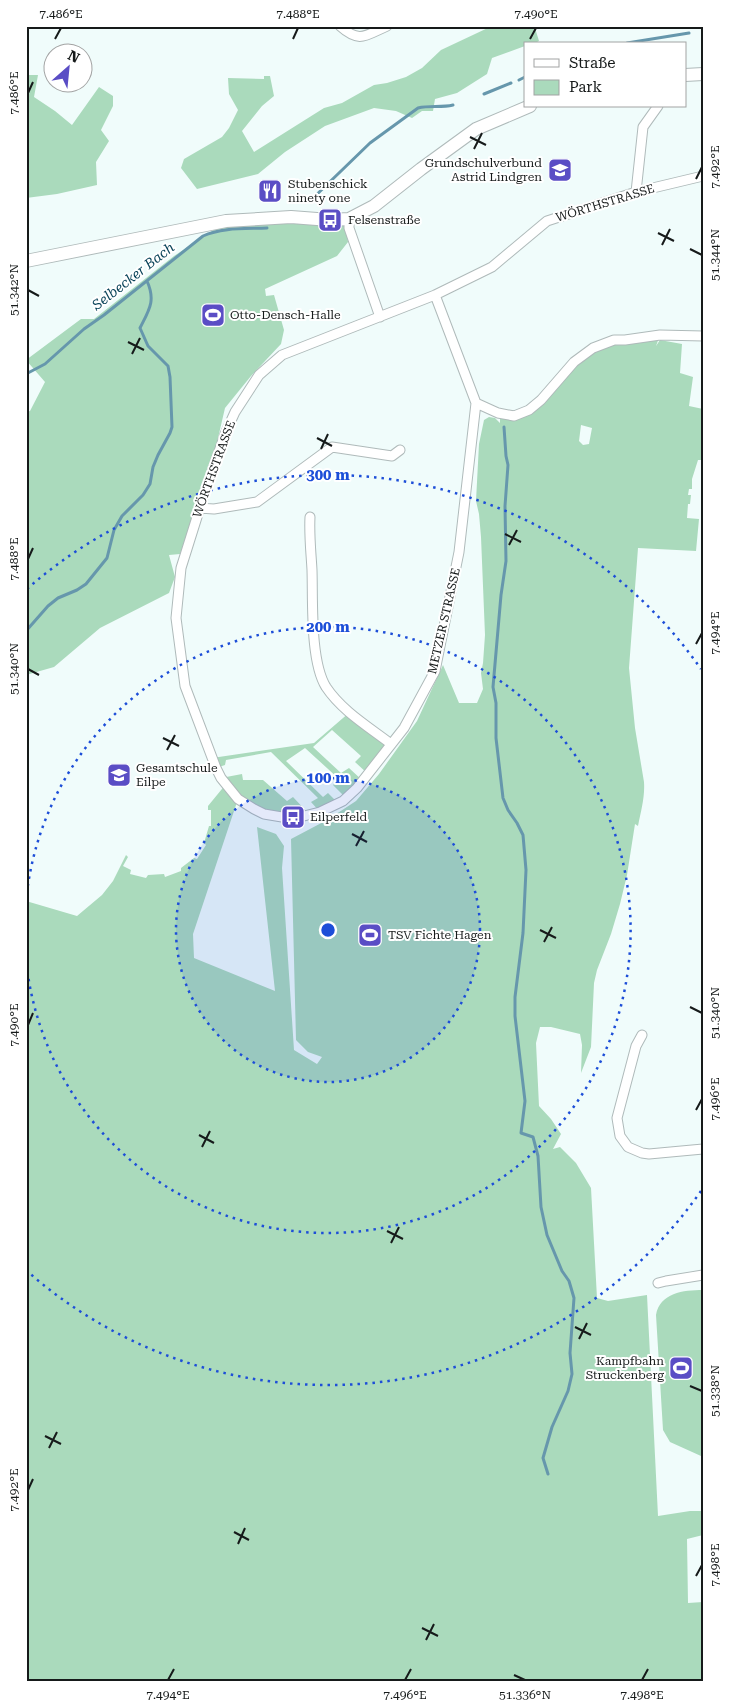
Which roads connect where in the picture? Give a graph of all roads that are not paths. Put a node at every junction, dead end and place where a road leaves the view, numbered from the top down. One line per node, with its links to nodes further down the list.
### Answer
1 (340, 26): 2 (street)
2 (387, 26)
3 (703, 74): 4 (main road)
4 (686, 75)
5 (525, 108): 9 (main road)
6 (657, 108): 8 (street)
7 (703, 176): 8 (street, WÖRTHSTRASSE)
8 (636, 192): 11 (street, WÖRTHSTRASSE)
9 (349, 219): 10 (main road); 12 (street)
10 (26, 261)
11 (435, 295): 12 (street, WÖRTHSTRASSE); 14 (street, METZER STRASSE)
12 (380, 317): 16 (street, WÖRTHSTRASSE)
13 (703, 336): 14 (street)
14 (476, 403): 18 (street, METZER STRASSE)
15 (400, 450): 16 (street)
16 (199, 508): 18 (street, WÖRTHSTRASSE)
17 (310, 517): 18 (street)
18 (391, 744)
19 (642, 1035): 20 (street)
20 (703, 1149)
21 (703, 1275): 22 (street)
22 (658, 1284)

